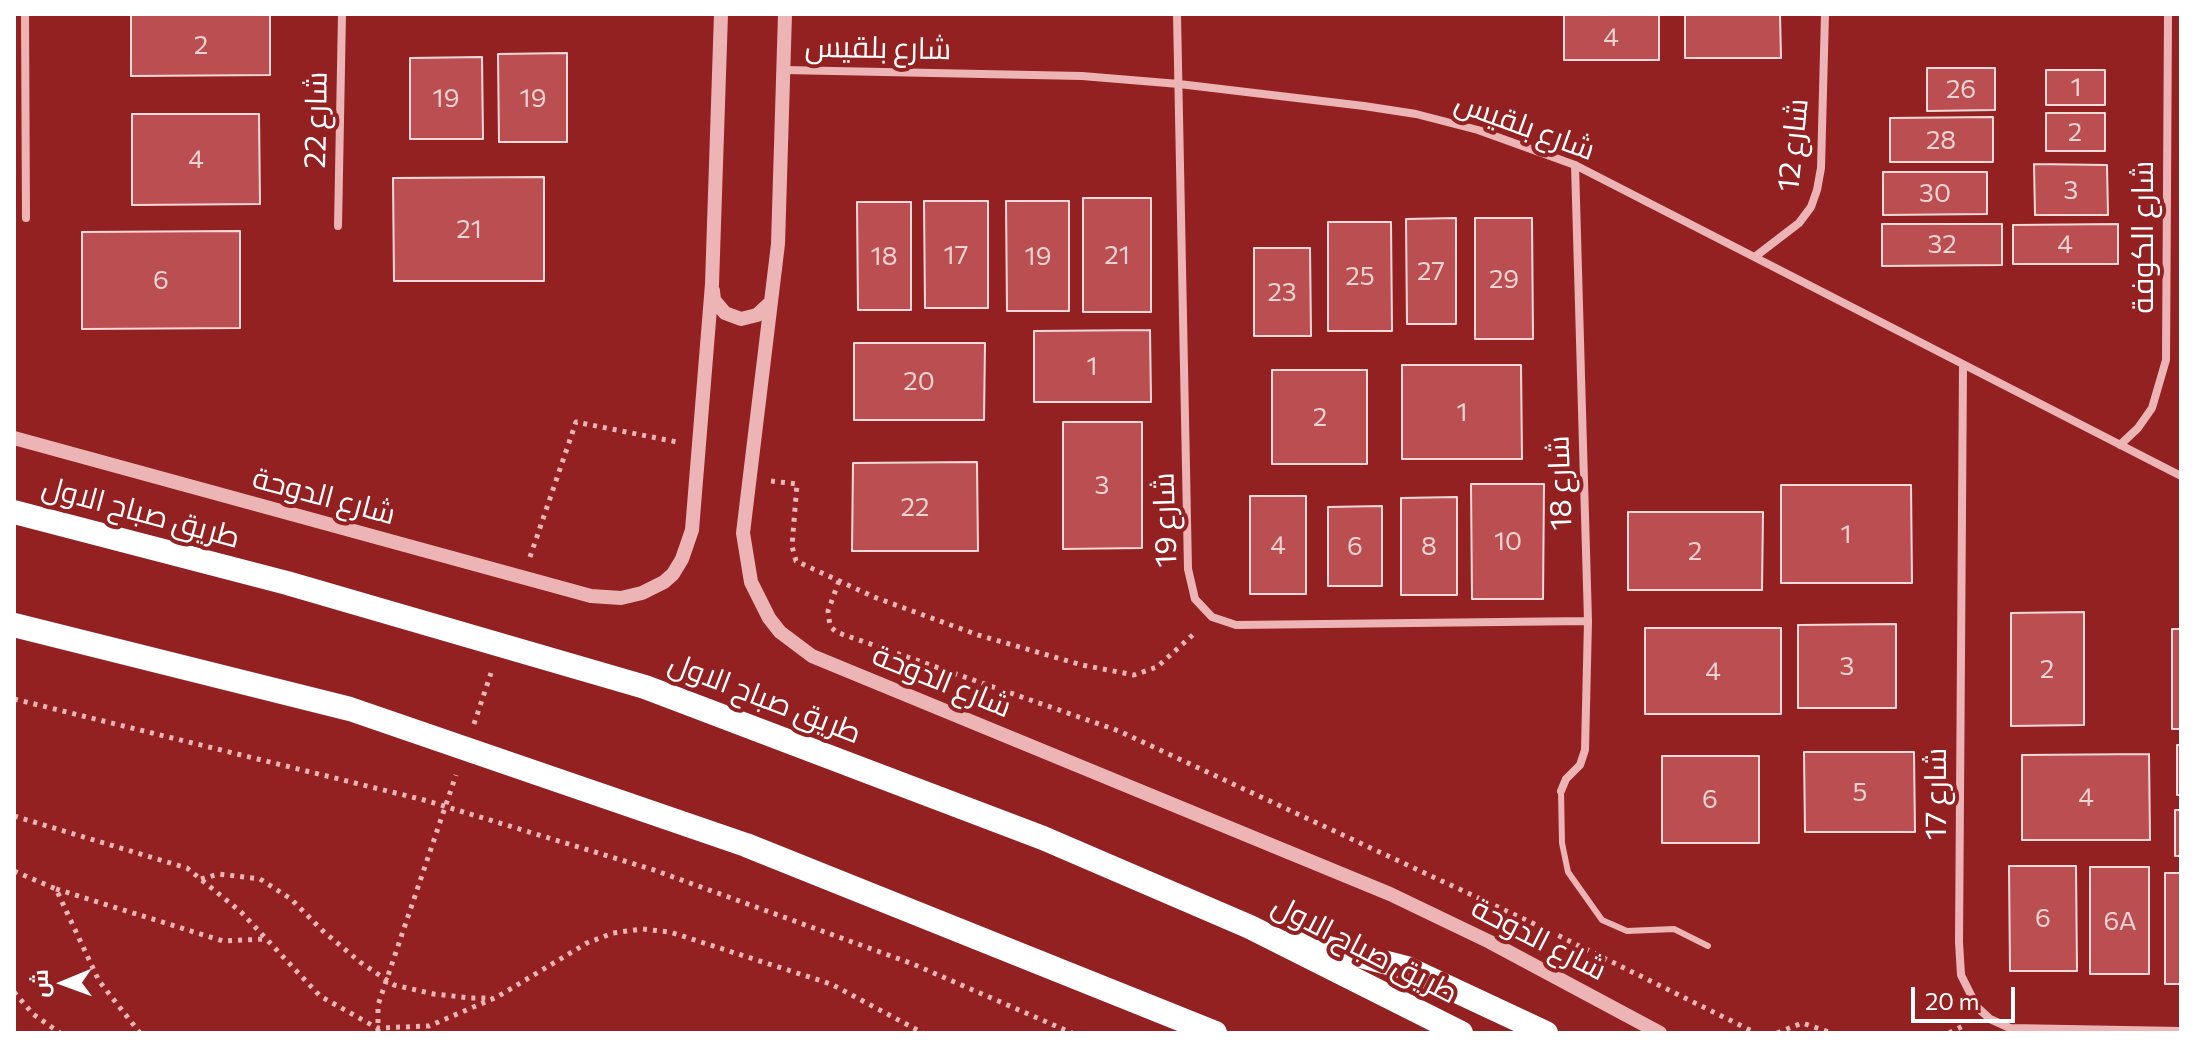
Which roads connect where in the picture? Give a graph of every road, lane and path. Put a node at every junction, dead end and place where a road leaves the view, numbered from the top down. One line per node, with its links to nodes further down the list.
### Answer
1 (25, 14): 11 (street)
2 (342, 14): 12 (street, شارع 22)
3 (721, 14): 14 (street, شارع الدوحة)
4 (785, 14): 8 (street, شارع الدوحة)
5 (1177, 14): 9 (street, شارع 19)
6 (1825, 14): 13 (street, شارع 12)
7 (2168, 14): 18 (street, شارع الكوفة)
8 (784, 70): 9 (street, شارع بلقيس); 15 (street, شارع الدوحة)
9 (1179, 84): 10 (street, شارع بلقيس); 25 (street, شارع 19)
10 (1575, 165): 13 (street, شارع بلقيس); 26 (street, شارع 18)
11 (26, 218)
12 (338, 226)
13 (1756, 256): 16 (street, شارع بلقيس)
14 (712, 284): 15 (street); 19 (street, شارع الدوحة)
15 (769, 304): 21 (street, شارع الدوحة)
16 (1963, 366): 18 (street, شارع بلقيس); 43 (street, شارع 17)
17 (14, 438): 19 (street, شارع الدوحة)
18 (2120, 445): 20 (street, شارع بلقيس)
19 (699, 446): 23 (path)
20 (2181, 476)
21 (748, 478): 24 (path); 51 (street, شارع الدوحة)
22 (14, 512): 37 (highway, طريق صباح الاول)
23 (525, 572)
24 (839, 581): 25 (path); 52 (path)
25 (1212, 617): 26 (street)
26 (1588, 621): 32 (street, شارع 18)
27 (14, 625): 48 (highway)
28 (495, 661): 30 (path)
29 (14, 699): 47 (path)
30 (469, 736)
31 (459, 766): 42 (path)
32 (1561, 791): 39 (lane)
33 (14, 816): 35 (path)
34 (14, 871): 36 (path)
35 (201, 879): 38 (path); 41 (path)
36 (56, 889): 38 (path); 45 (path)
37 (1250, 927): 49 (highway, طريق صباح الاول); 50 (highway)
38 (267, 939): 42 (path)
39 (1708, 946)
40 (14, 992): 44 (path)
41 (497, 997): 42 (path); 46 (path)
42 (377, 1030)
43 (2181, 1031)
44 (60, 1033)
45 (140, 1033)
46 (923, 1033)
47 (1072, 1033)
48 (1215, 1033)
49 (1461, 1033)
50 (1546, 1033)
51 (1660, 1033)
52 (1756, 1033)
53 (1777, 1033): 54 (path)
54 (1832, 1033)

